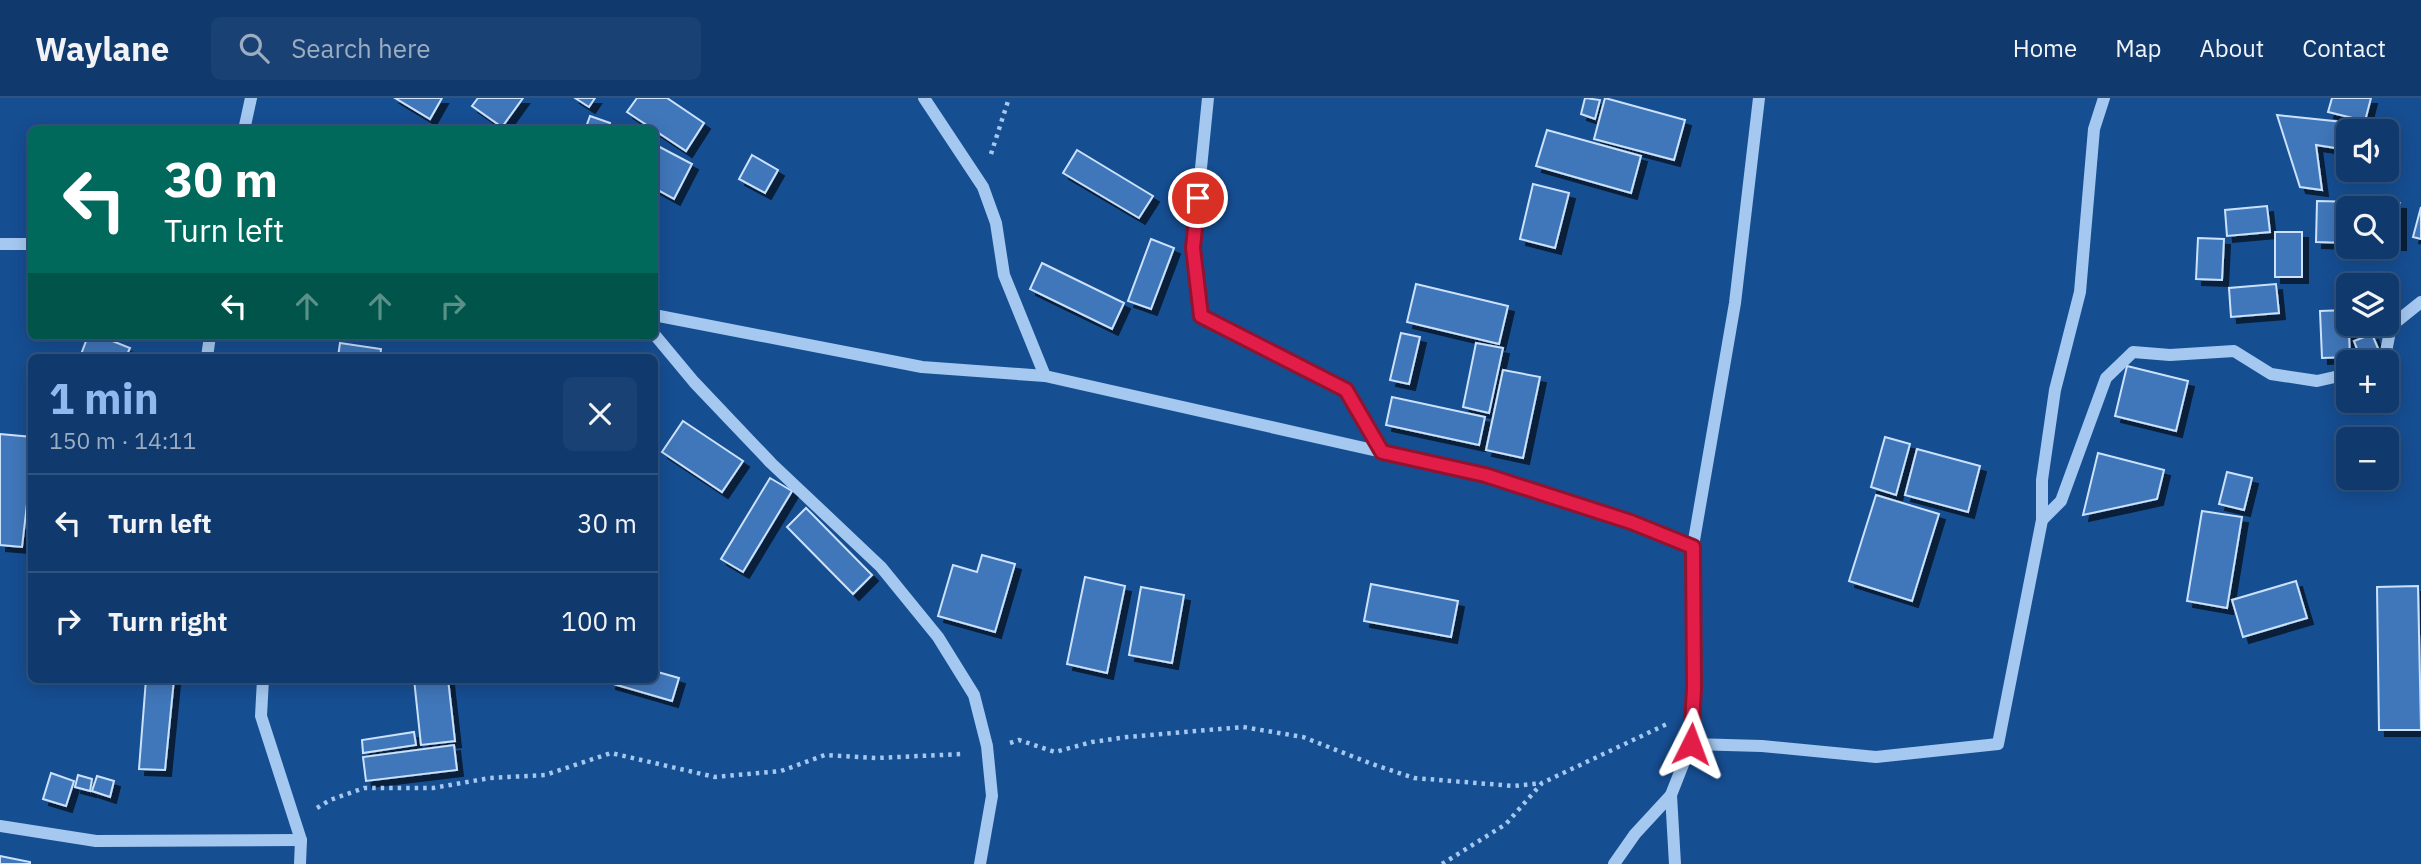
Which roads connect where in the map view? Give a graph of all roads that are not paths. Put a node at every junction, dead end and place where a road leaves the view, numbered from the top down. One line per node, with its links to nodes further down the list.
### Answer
1 (251, 98): 6 (street)
2 (924, 98): 13 (street)
3 (1209, 98): 15 (street)
4 (1759, 98): 17 (street)
5 (2104, 98): 16 (street)
6 (245, 126)
7 (0, 244): 8 (street)
8 (28, 244)
9 (2421, 302): 12 (street)
10 (658, 316): 13 (street)
11 (658, 339): 24 (street)
12 (2386, 350)
13 (1045, 376): 15 (street)
14 (2336, 377): 16 (street)
15 (1382, 452): 17 (street)
16 (2042, 520): 19 (street)
17 (1693, 547): 19 (street)
18 (262, 683): 22 (street)
19 (1691, 744): 20 (street)
20 (1671, 795): 25 (street); 26 (street)
21 (0, 826): 22 (street)
22 (301, 840): 23 (street)
23 (300, 864)
24 (980, 864)
25 (1614, 864)
26 (1675, 864)

